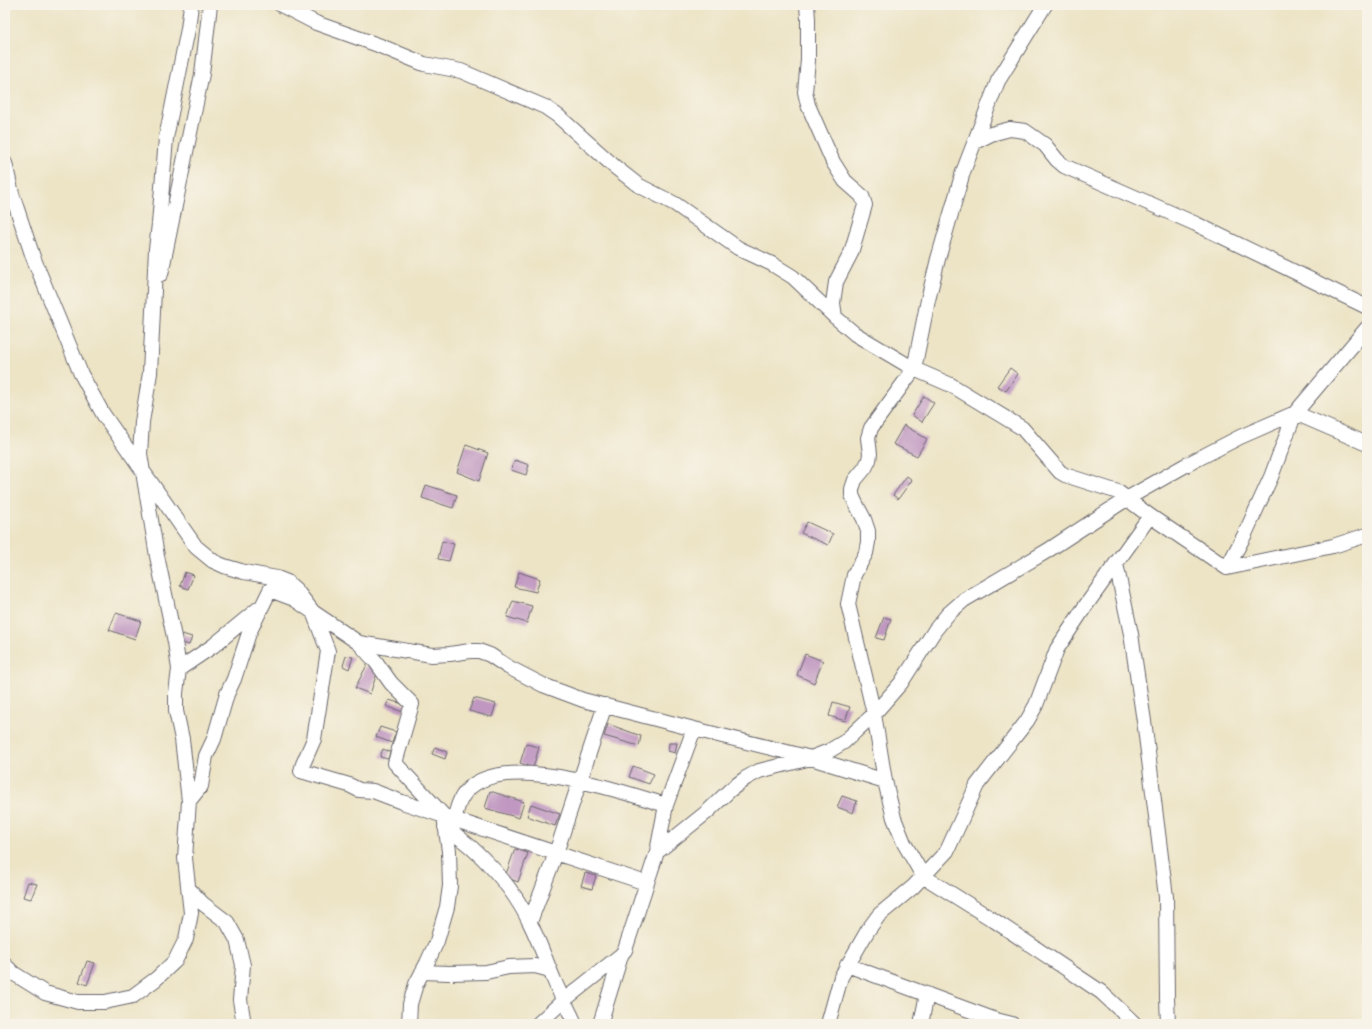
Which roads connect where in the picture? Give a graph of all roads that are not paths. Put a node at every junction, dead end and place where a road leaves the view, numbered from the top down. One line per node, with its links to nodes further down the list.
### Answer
1 (191, 5): 9 (street)
2 (281, 5): 10 (street)
3 (807, 5): 10 (street)
4 (1045, 5): 6 (street)
5 (211, 6): 9 (street)
6 (975, 142): 8 (street); 12 (street)
7 (5, 163): 15 (street)
8 (1367, 308)
9 (153, 310): 15 (street)
10 (835, 317): 12 (street)
11 (1367, 328): 13 (street)
12 (914, 369): 16 (street); 27 (street)
13 (1295, 413): 14 (street); 16 (street); 20 (street)
14 (1367, 444)
15 (143, 470): 21 (street); 25 (street)
16 (1128, 498): 17 (street); 27 (street)
17 (1150, 516): 19 (street); 20 (street)
18 (1367, 535): 20 (street)
19 (1116, 564): 37 (street); 57 (street)
20 (1227, 568)
21 (279, 586): 22 (street); 23 (street)
22 (262, 606): 25 (street); 32 (street)
23 (313, 612): 24 (street); 34 (street)
24 (359, 643): 26 (street); 34 (street)
25 (179, 669): 32 (street)
26 (605, 706): 28 (street); 30 (street)
27 (874, 714): 29 (street); 31 (street)
28 (694, 729): 29 (street); 33 (street)
29 (811, 758): 31 (street); 35 (street)
30 (580, 780): 33 (street); 34 (street); 36 (street)
31 (884, 781): 37 (street)
32 (188, 801): 39 (street)
33 (666, 805): 35 (street)
34 (448, 821): 36 (street); 40 (street); 45 (street)
35 (657, 852): 38 (street)
36 (556, 853): 38 (street); 40 (street)
37 (923, 876): 43 (street); 56 (street)
38 (646, 883): 41 (street)
39 (189, 889): 42 (street); 48 (street)
40 (530, 922): 44 (street)
41 (621, 955): 47 (street); 52 (street)
42 (5, 965)
43 (847, 965): 46 (street); 53 (street)
44 (550, 970): 45 (street); 47 (street)
45 (422, 972): 49 (street)
46 (927, 994): 54 (street); 55 (street)
47 (563, 1001): 50 (street); 51 (street)
48 (244, 1024)
49 (409, 1024)
50 (538, 1024)
51 (575, 1024)
52 (600, 1024)
53 (828, 1024)
54 (921, 1024)
55 (1012, 1024)
56 (1135, 1024)
57 (1168, 1024)

